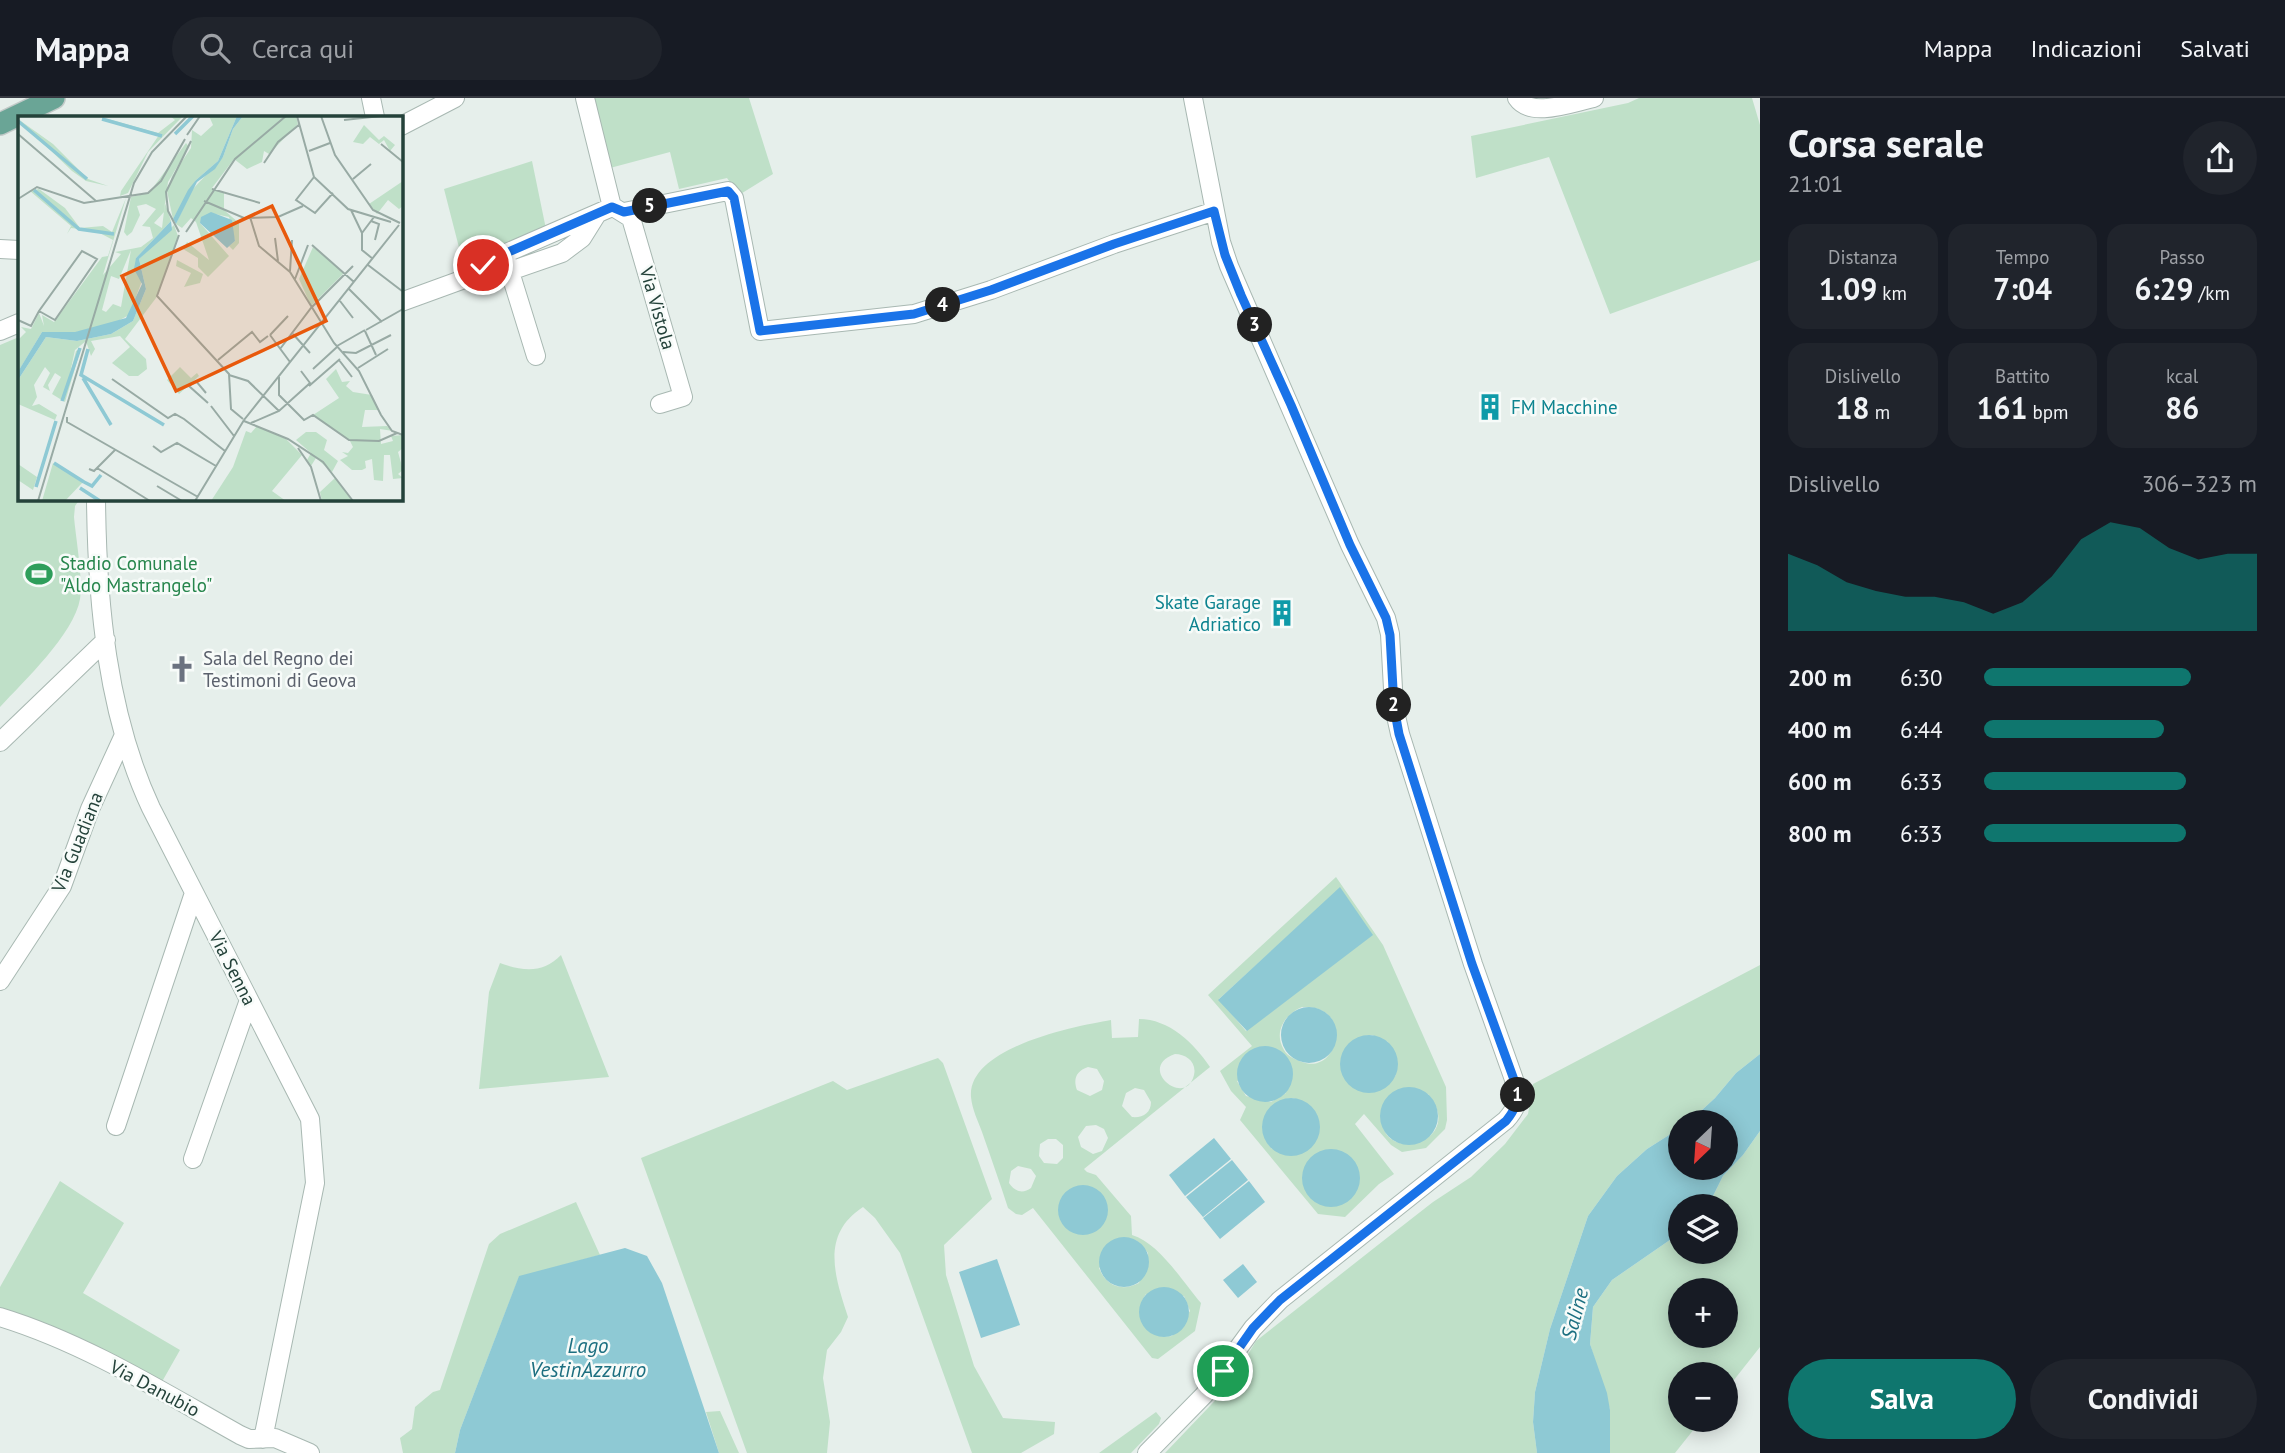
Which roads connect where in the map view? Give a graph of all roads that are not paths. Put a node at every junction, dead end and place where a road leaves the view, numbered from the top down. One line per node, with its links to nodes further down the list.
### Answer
1 (371, 98): 8 (street)
2 (455, 98): 10 (street)
3 (585, 98): 11 (street, Via Vistola)
4 (1193, 98): 12 (street)
5 (1517, 98): 6 (street)
6 (1594, 98)
7 (40, 105): 9 (main road)
8 (375, 116)
9 (0, 124)
10 (402, 125)
11 (611, 211): 12 (street); 15 (street); 20 (street, Via Vistola)
12 (1214, 211): 33 (street)
13 (0, 250): 14 (street)
14 (18, 250)
15 (507, 262): 16 (street); 19 (street)
16 (402, 302)
17 (18, 323): 18 (street)
18 (0, 331)
19 (536, 356)
20 (660, 404)
21 (96, 500): 22 (street, Via Senna)
22 (106, 640): 23 (street, Via Senna); 24 (street)
23 (124, 735): 25 (street, Via Senna); 26 (street, Via Guadiana)
24 (0, 742)
25 (194, 893): 27 (street, Via Senna); 28 (street)
26 (0, 981)
27 (249, 1000): 29 (street); 31 (street, Via Senna)
28 (116, 1126)
29 (193, 1159)
30 (0, 1317): 31 (street, Via Danubio)
31 (263, 1439): 32 (street, Via Danubio)
32 (310, 1453)
33 (1147, 1453)

